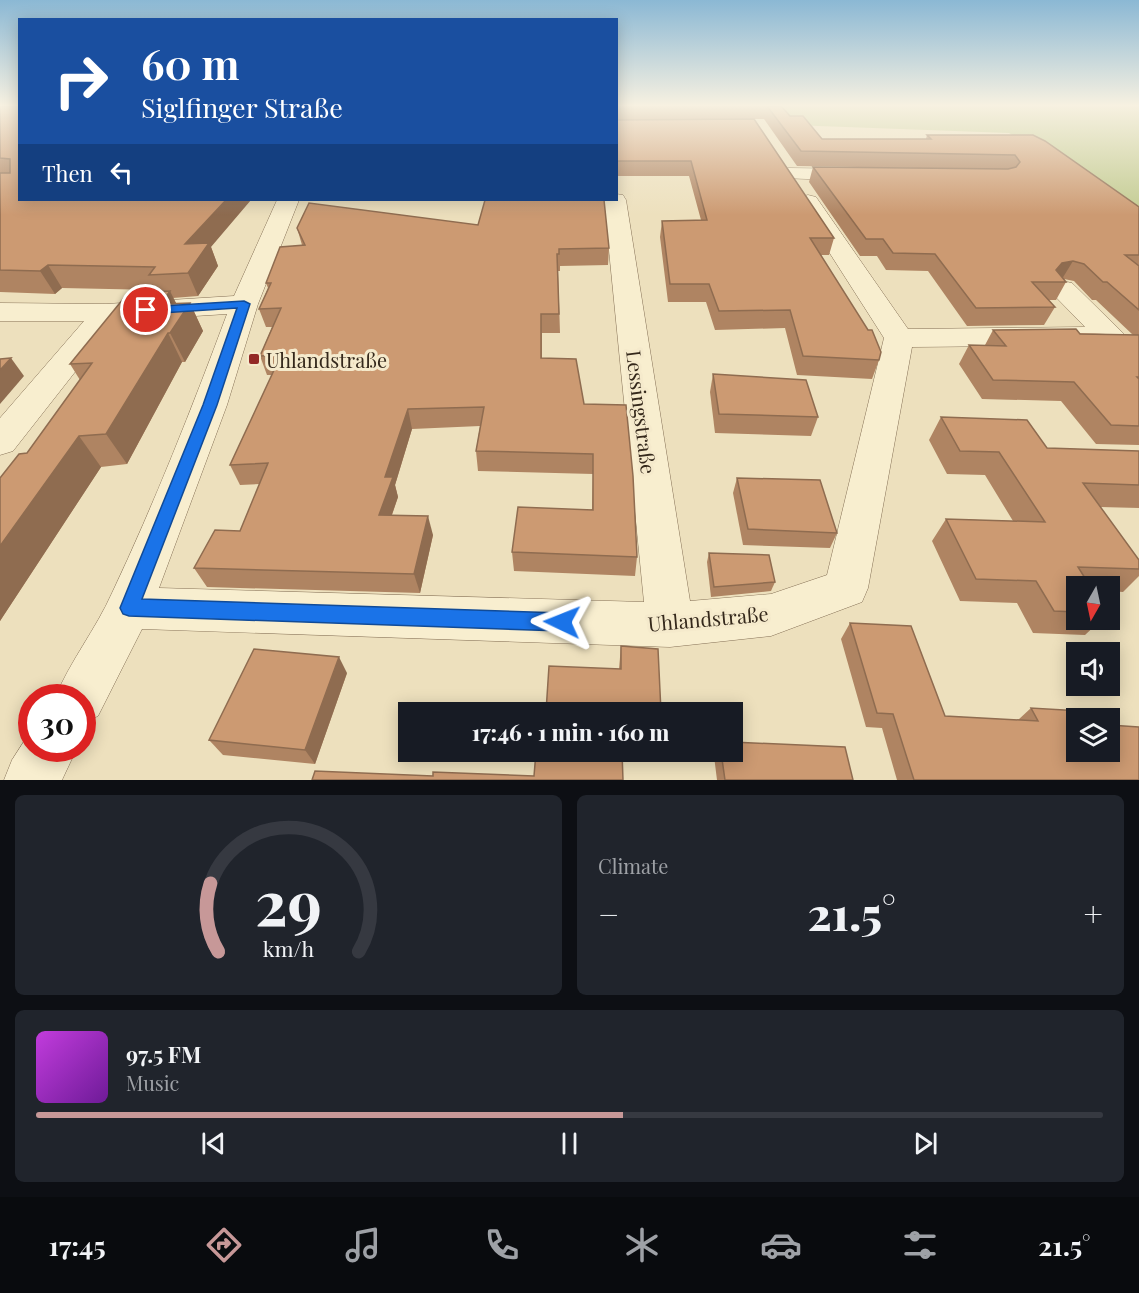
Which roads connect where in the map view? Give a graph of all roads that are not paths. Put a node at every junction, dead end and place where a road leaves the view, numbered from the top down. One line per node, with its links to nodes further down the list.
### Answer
1 (770, 145): 2 (street)
2 (789, 174): 3 (street); 10 (street)
3 (877, 175)
4 (288, 201): 7 (street)
5 (615, 201): 13 (street, Lessingstraße)
6 (1062, 289): 10 (street)
7 (244, 304): 9 (street); 12 (street)
8 (0, 312): 9 (street)
9 (106, 313): 11 (street)
10 (899, 338): 13 (street, Uhlandstraße)
11 (0, 442)
12 (129, 608): 13 (street, Uhlandstraße); 14 (street)
13 (670, 625)
14 (88, 684)
15 (42, 762): 16 (street)
16 (32, 780)

